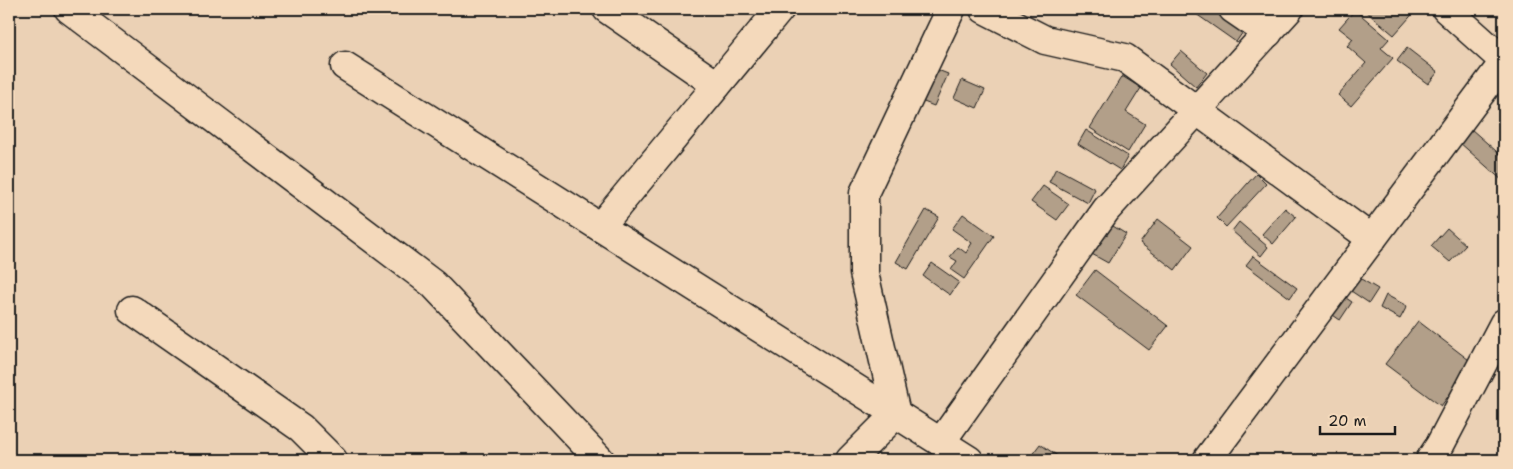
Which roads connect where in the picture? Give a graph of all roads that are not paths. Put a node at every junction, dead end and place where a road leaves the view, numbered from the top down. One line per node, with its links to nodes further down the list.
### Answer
1 (69, 9): 21 (street)
2 (607, 9): 12 (street)
3 (780, 9): 12 (street)
4 (952, 9): 18 (street)
5 (984, 9): 13 (street)
6 (1234, 9): 9 (street)
7 (1289, 9): 9 (street)
8 (1446, 9): 10 (street)
9 (1268, 33): 13 (street)
10 (1504, 62): 15 (street)
11 (344, 66): 14 (street)
12 (717, 85): 14 (street)
13 (1197, 110): 15 (street); 19 (street)
14 (600, 227): 18 (street)
15 (1372, 239): 24 (street)
16 (132, 310): 20 (street)
17 (1504, 323): 25 (street)
18 (896, 414): 19 (street); 22 (street)
19 (941, 442): 23 (street)
20 (334, 460)
21 (600, 460)
22 (850, 460)
23 (969, 460)
24 (1207, 460)
25 (1430, 460)

